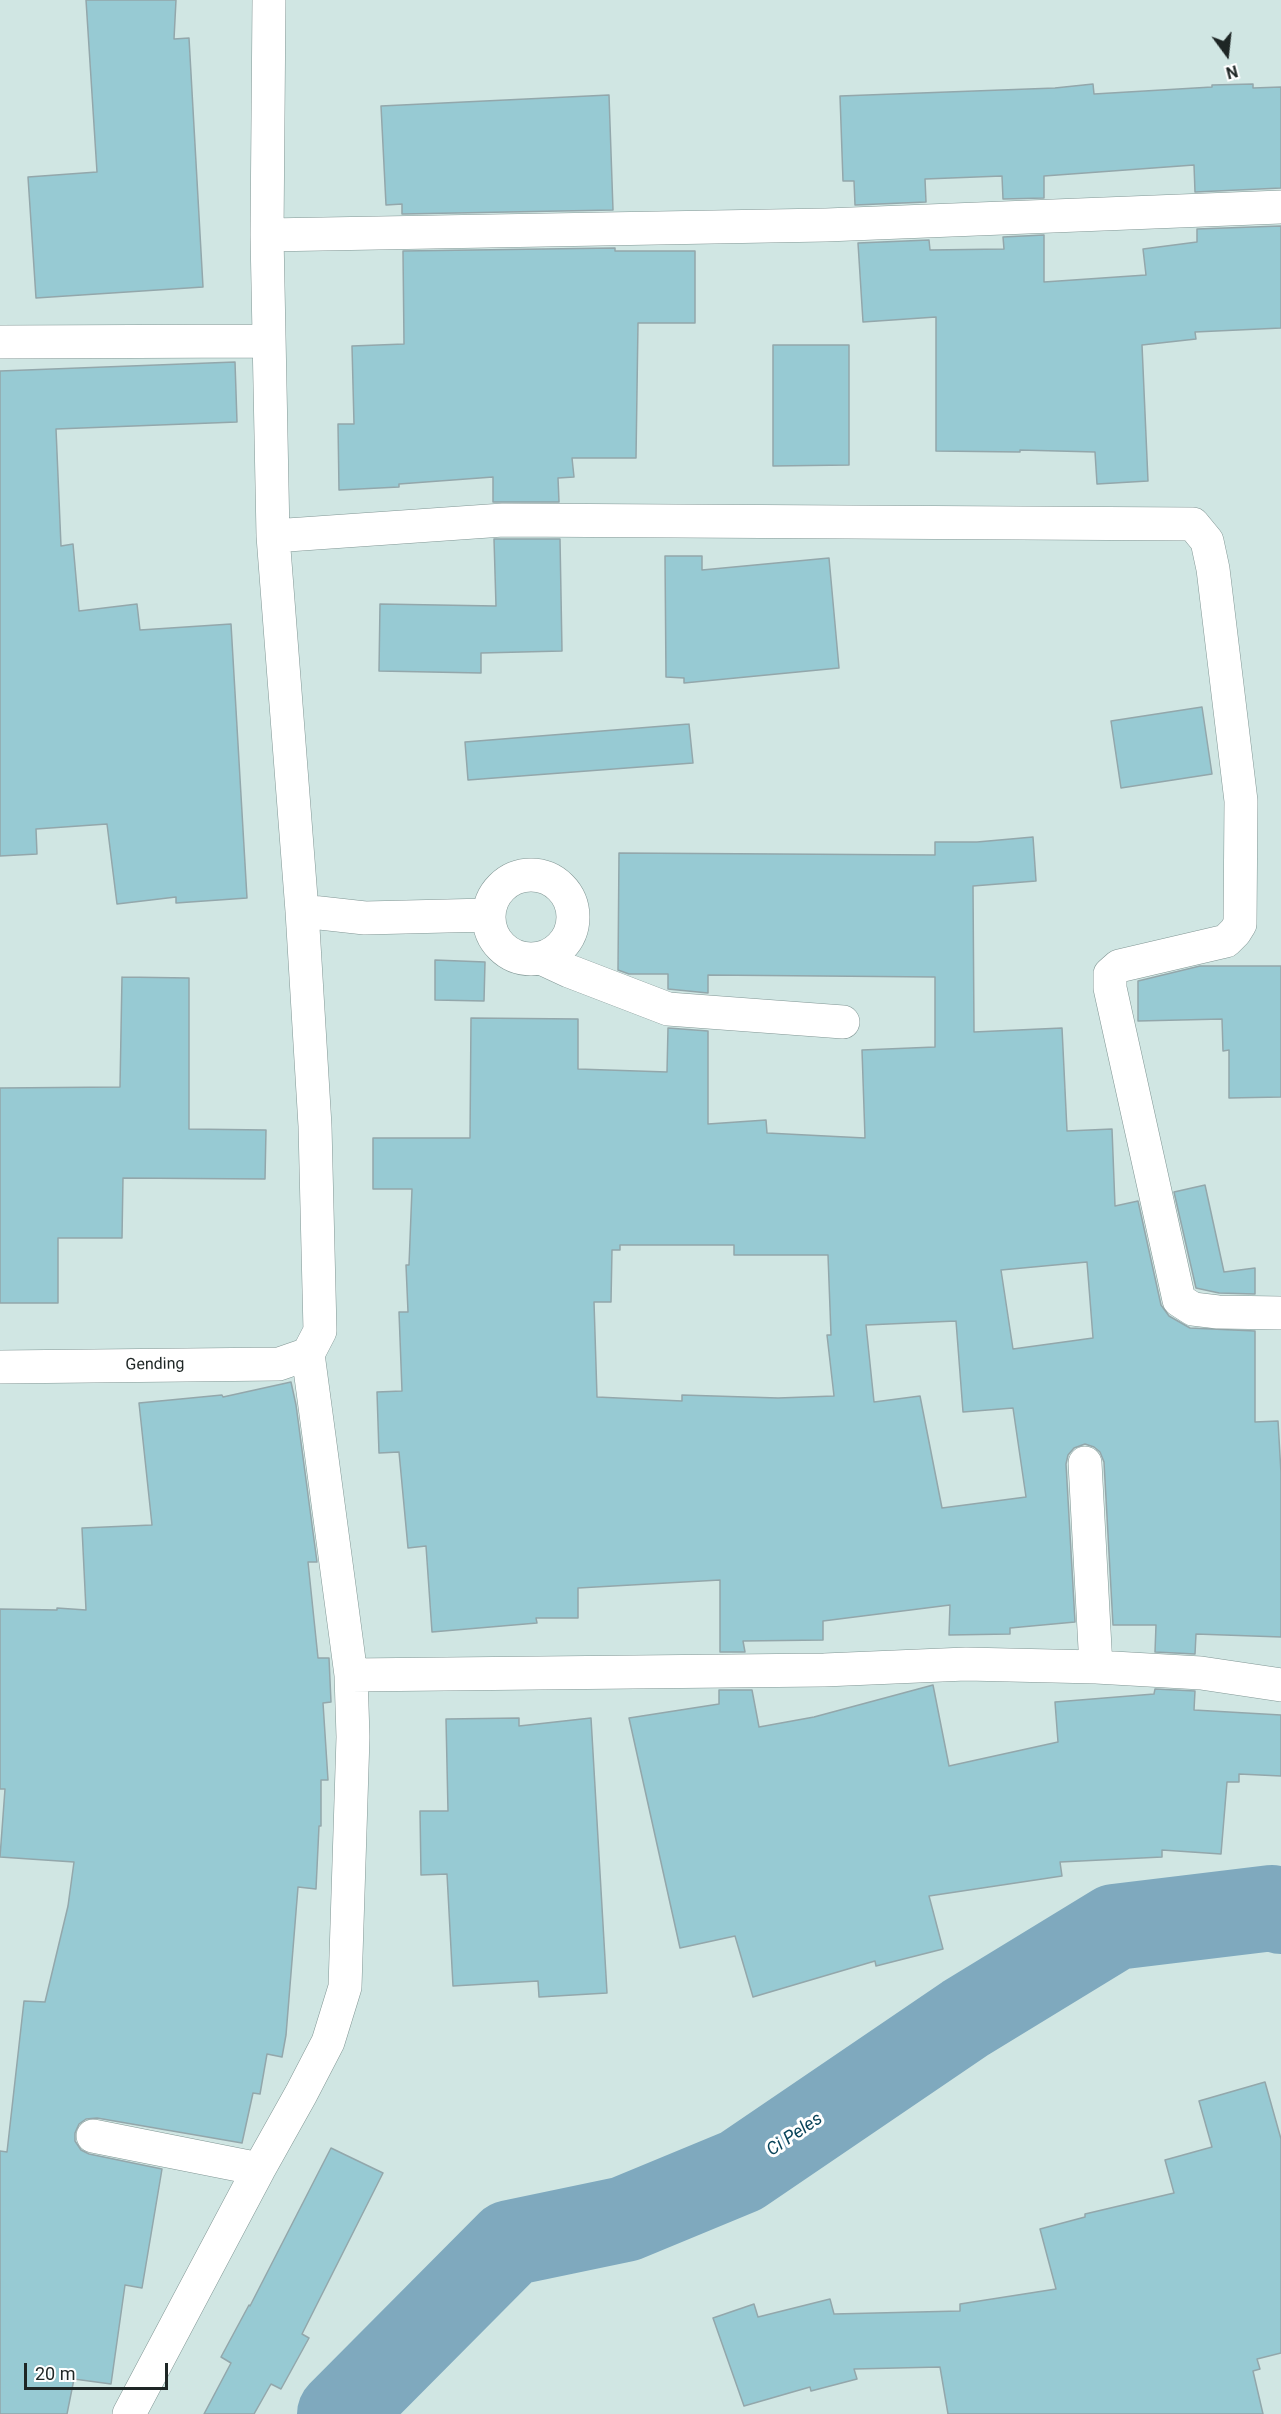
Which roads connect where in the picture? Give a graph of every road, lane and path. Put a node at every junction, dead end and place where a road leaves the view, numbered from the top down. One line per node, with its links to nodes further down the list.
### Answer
1 (269, 0): 3 (street)
2 (1281, 207): 3 (street)
3 (267, 235): 4 (street)
4 (269, 341): 5 (street); 6 (street)
5 (0, 342)
6 (273, 536): 7 (street); 11 (street)
7 (302, 911): 8 (street); 12 (street)
8 (488, 915): 9 (street); 9 (street)
9 (541, 958): 10 (street)
10 (843, 1022)
11 (1281, 1313)
12 (308, 1354): 13 (street, Gending); 16 (street)
13 (0, 1367)
14 (1085, 1463): 15 (street)
15 (1096, 1667): 16 (street); 17 (street)
16 (351, 1675): 19 (street)
17 (1281, 1685)
18 (93, 2136): 19 (street)
19 (259, 2169): 20 (street)
20 (129, 2414)

